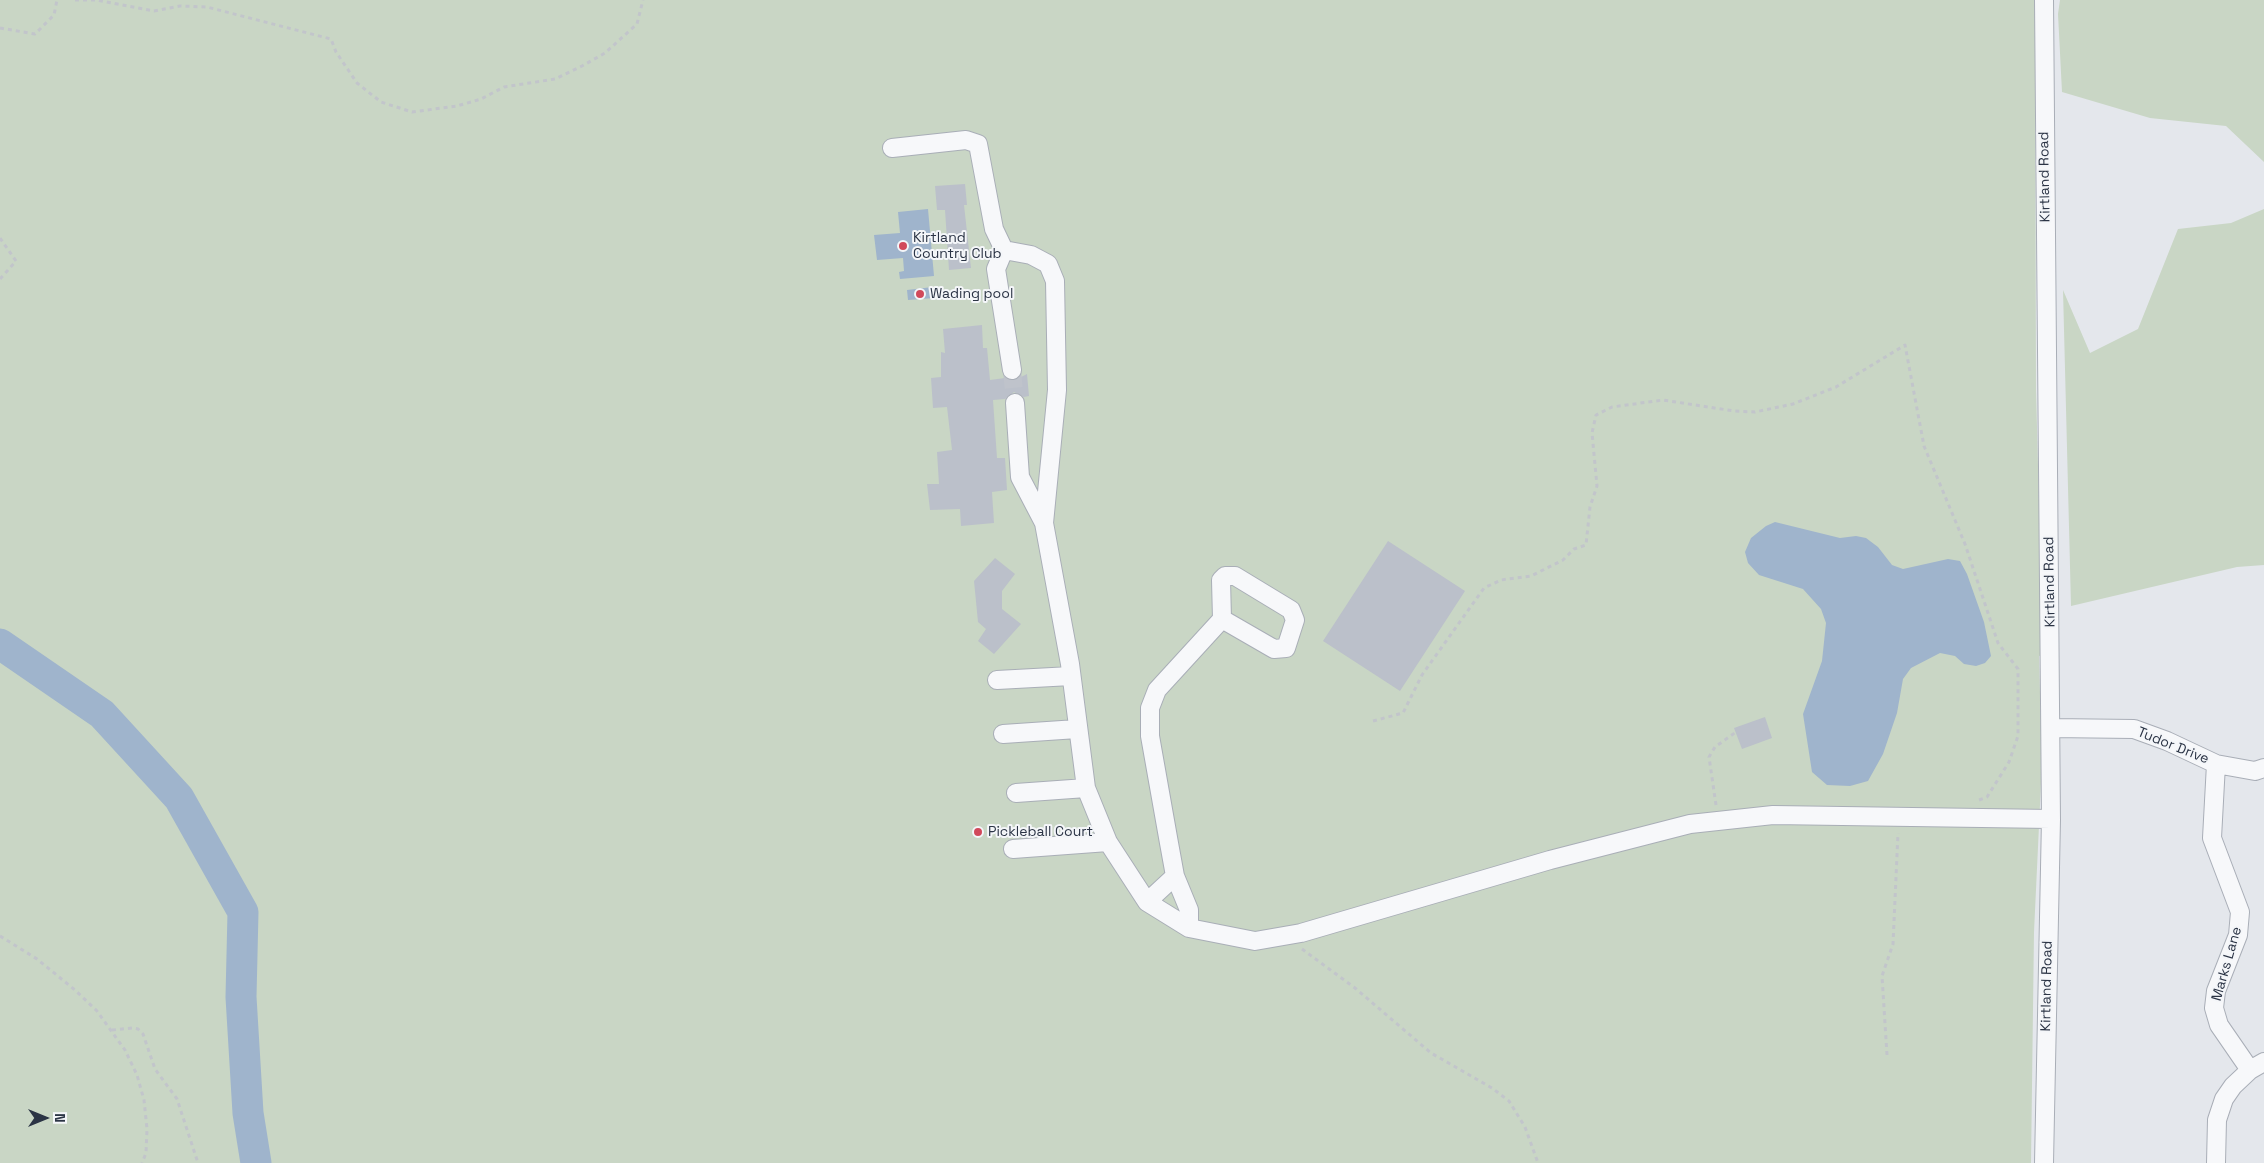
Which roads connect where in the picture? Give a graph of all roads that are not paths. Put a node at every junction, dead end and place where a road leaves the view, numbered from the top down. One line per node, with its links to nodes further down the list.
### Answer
1 (2044, 0): 10 (street, Kirtland Road)
2 (892, 148): 3 (street)
3 (1004, 250): 4 (street); 6 (street)
4 (1012, 370)
5 (1015, 403): 6 (street)
6 (1044, 523): 8 (street)
7 (1222, 619): 7 (street); 20 (street)
8 (1071, 676): 9 (street); 11 (street)
9 (997, 680)
10 (2051, 728): 13 (street, Tudor Drive); 17 (street, Kirtland Road)
11 (1077, 729): 12 (street); 15 (street)
12 (1003, 734)
13 (2216, 764): 14 (street, Tudor Drive); 23 (street, Marks Lane)
14 (2264, 768)
15 (1086, 788): 16 (street); 18 (street)
16 (1016, 792)
17 (2051, 818): 22 (street); 24 (street, Kirtland Road)
18 (1108, 842): 19 (street); 21 (street)
19 (1013, 849)
20 (1175, 876): 21 (street); 22 (street)
21 (1147, 902): 22 (street)
22 (1189, 928)
23 (2257, 1066): 25 (street)
24 (2044, 1163)
25 (2216, 1163)

